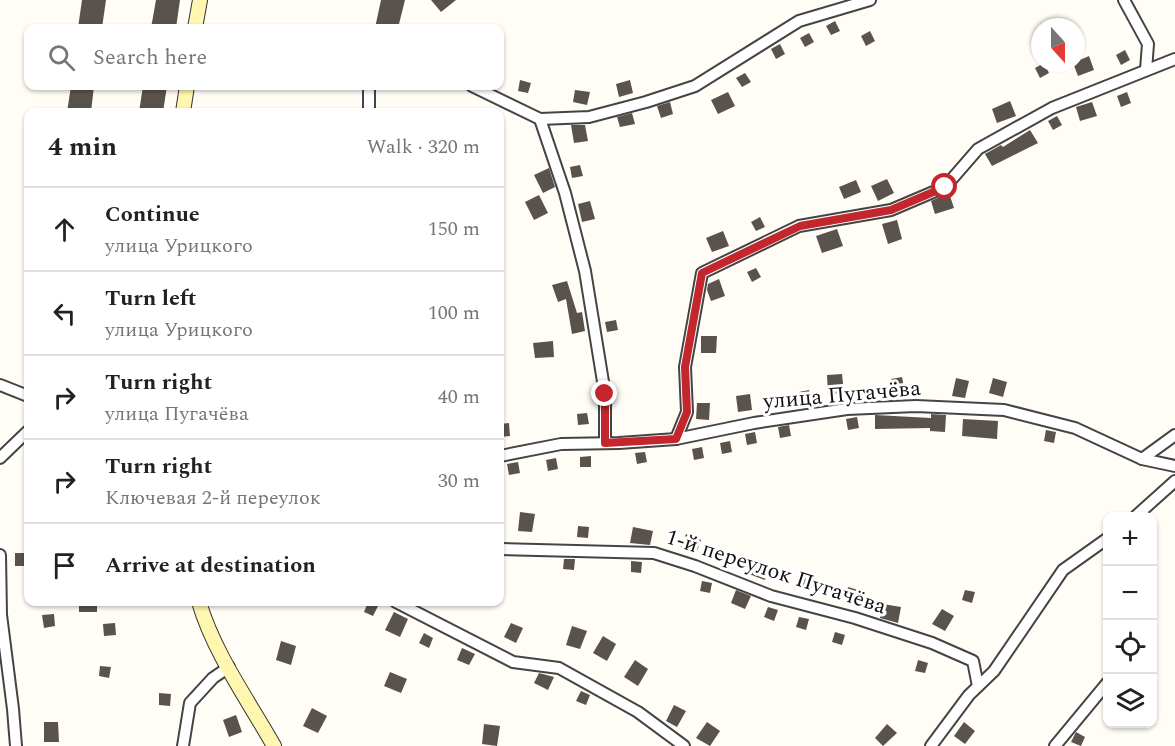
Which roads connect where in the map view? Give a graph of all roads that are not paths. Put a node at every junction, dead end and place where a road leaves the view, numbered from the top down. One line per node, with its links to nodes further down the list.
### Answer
1 (200, 0): 4 (main road)
2 (870, 0): 12 (street)
3 (1124, 0): 6 (street)
4 (196, 24)
5 (1175, 59): 6 (street)
6 (1146, 70): 17 (street)
7 (186, 90): 10 (main road)
8 (369, 90): 11 (street)
9 (480, 90): 12 (street)
10 (184, 108)
11 (369, 108)
12 (540, 119): 18 (street)
13 (0, 384): 14 (street)
14 (24, 394)
15 (24, 435): 20 (street)
16 (1175, 435): 21 (street)
17 (676, 439): 18 (street, улица Пугачёва); 21 (street, улица Пугачёва)
18 (605, 443): 19 (street, улица Пугачёва)
19 (504, 455)
20 (0, 458)
21 (1142, 459): 22 (street, улица Пугачёва)
22 (1175, 465)
23 (1175, 481): 24 (street)
24 (1140, 512)
25 (1103, 541): 31 (street)
26 (504, 549): 31 (street, 1-й переулок Пугачёва)
27 (0, 555): 33 (street)
28 (200, 606): 30 (main road)
29 (415, 606): 36 (street)
30 (229, 667): 34 (street); 35 (main road)
31 (978, 686): 37 (street)
32 (1103, 687): 38 (street)
33 (16, 746)
34 (183, 746)
35 (274, 746)
36 (684, 746)
37 (931, 746)
38 (1055, 746)

